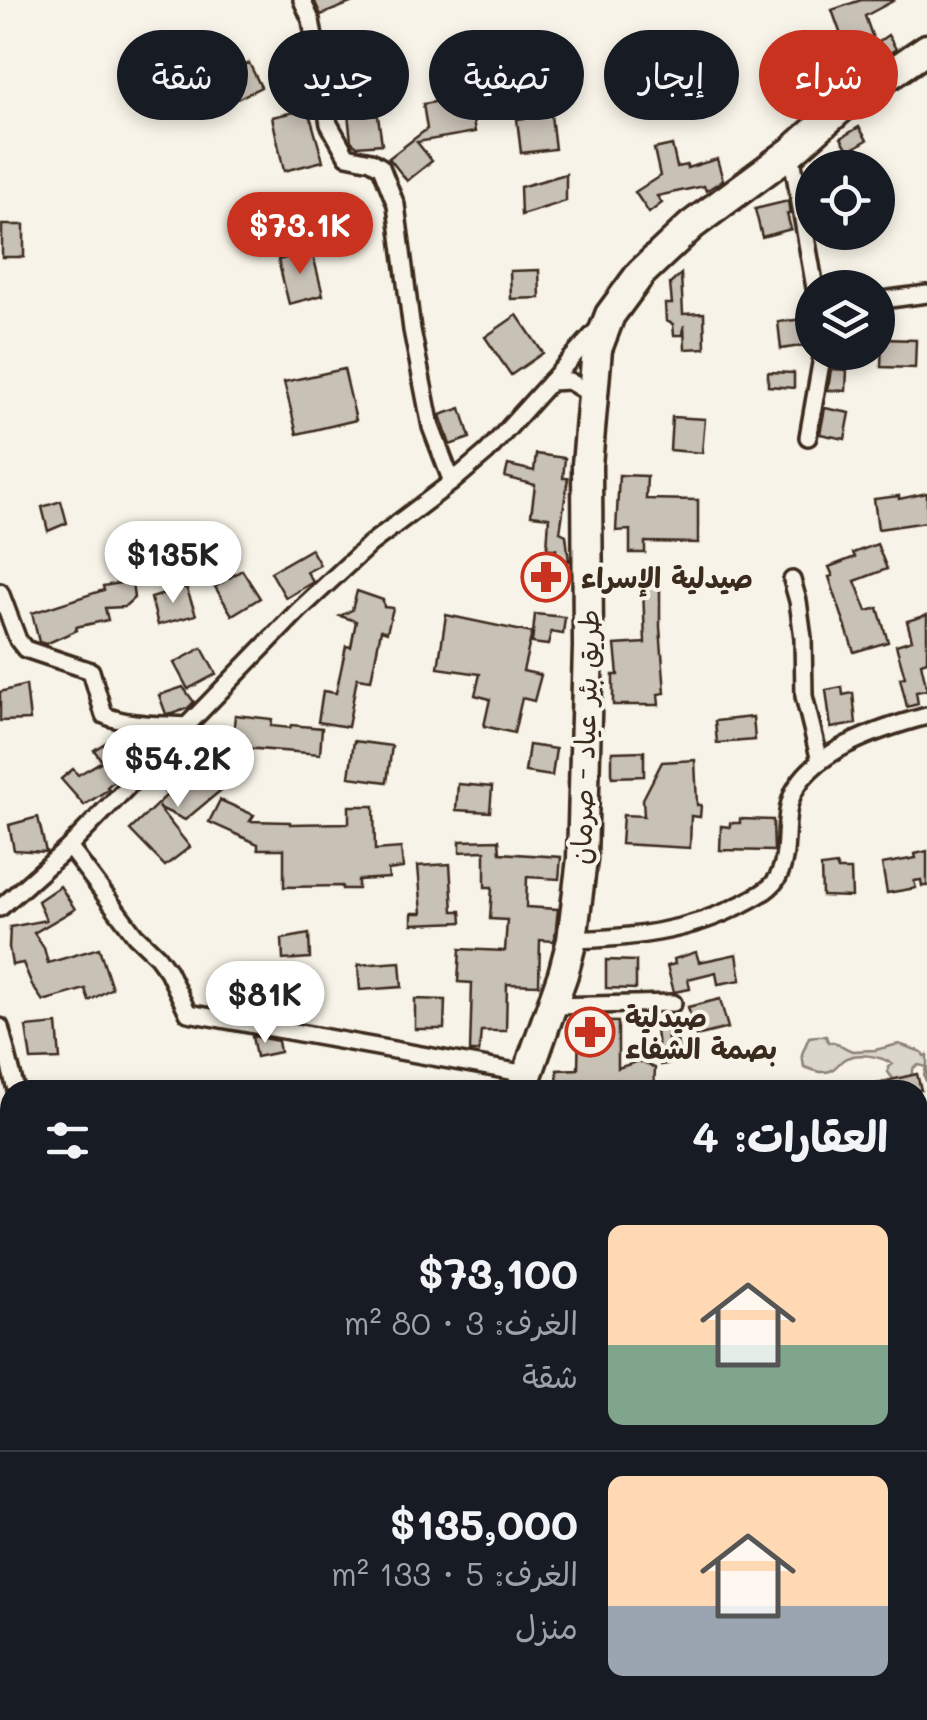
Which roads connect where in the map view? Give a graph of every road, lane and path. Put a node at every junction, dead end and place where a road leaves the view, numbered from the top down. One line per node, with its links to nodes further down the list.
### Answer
1 (302, 0): 12 (street)
2 (927, 49): 3 (highway, طريق بئر عياد - صرمان)
3 (791, 152): 4 (street); 7 (highway, طريق بئر عياد - صرمان)
4 (812, 270)
5 (927, 294): 6 (street)
6 (895, 298)
7 (610, 316): 9 (street); 10 (highway, طريق بئر عياد - صرمان)
8 (820, 370): 11 (street)
9 (550, 382): 10 (street); 12 (street)
10 (592, 395): 20 (highway, طريق بئر عياد - صرمان)
11 (808, 437)
12 (452, 482): 16 (street)
13 (792, 580): 17 (street)
14 (0, 592): 16 (street)
15 (927, 716): 17 (street)
16 (187, 726): 18 (street)
17 (820, 761): 20 (street)
18 (69, 847): 19 (street); 25 (street)
19 (0, 908)
20 (572, 940): 22 (highway, طريق بئر عياد - صرمان)
21 (672, 1003): 22 (street)
22 (553, 1006): 26 (highway, طريق بئر عياد - صرمان)
23 (0, 1026): 24 (street)
24 (14, 1080)
25 (515, 1080)
26 (526, 1080)

